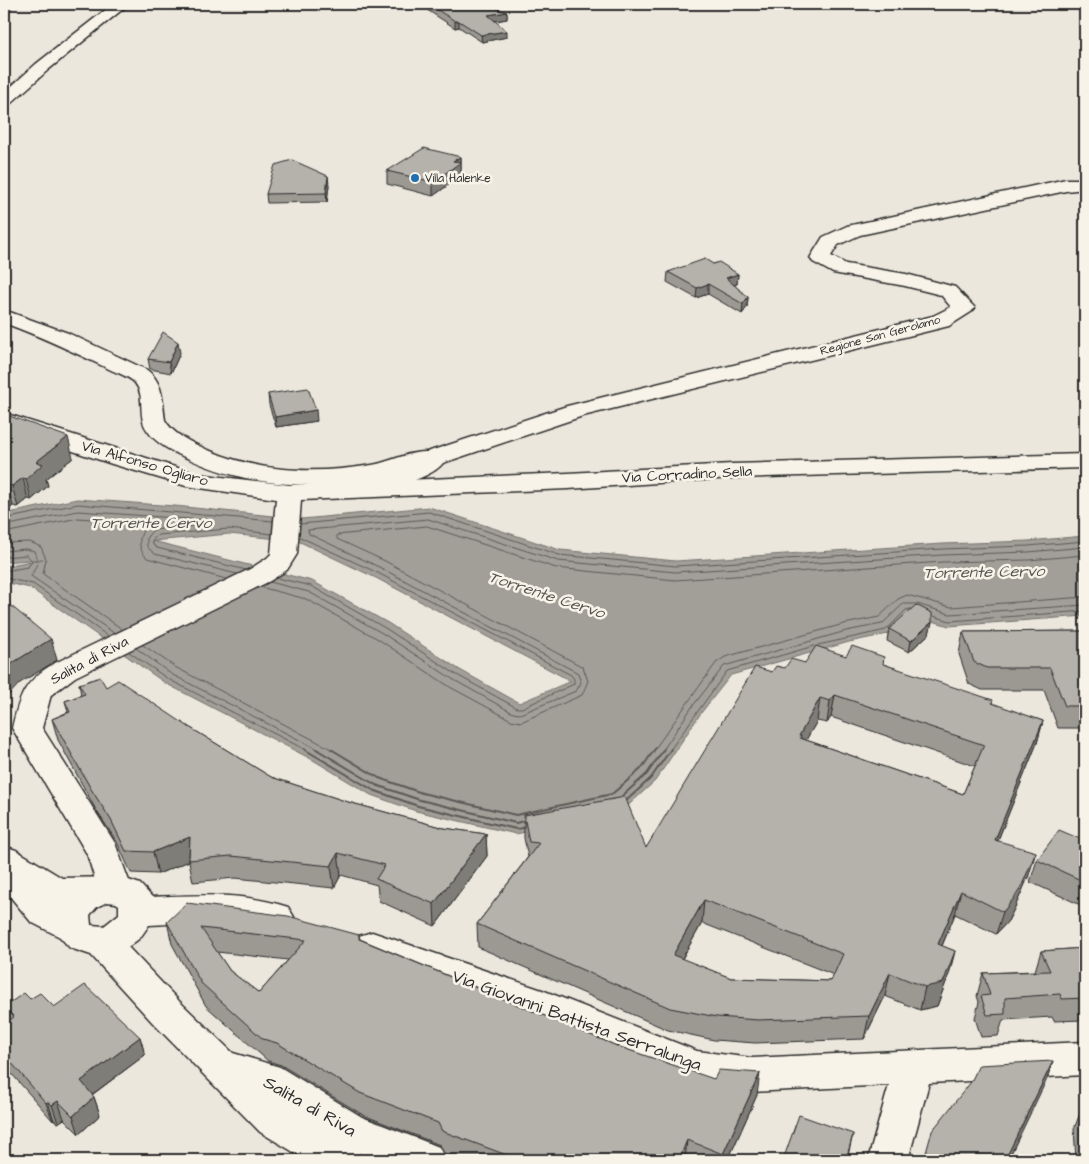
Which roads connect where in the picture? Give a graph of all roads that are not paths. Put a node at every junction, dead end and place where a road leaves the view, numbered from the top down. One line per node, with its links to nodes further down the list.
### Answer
1 (121, 5): 2 (street)
2 (4, 101)
3 (1085, 184): 6 (street, Regione San Gerolamo)
4 (4, 316): 6 (street)
5 (4, 420): 9 (street, Via Alfonso Ogliaro)
6 (421, 461): 8 (street)
7 (1085, 461): 8 (street, Via Corradino Sella)
8 (322, 491): 9 (street, Via Corradino Sella)
9 (289, 499): 12 (street, Salita di Riva)
10 (4, 859): 12 (street)
11 (4, 864): 14 (street)
12 (117, 897): 13 (street); 14 (street); 14 (street)
13 (304, 922)
14 (86, 934): 17 (street, Salita di Riva)
15 (337, 934): 18 (street, Via Giovanni Battista Serralunga)
16 (1085, 1059): 18 (street, Via Giovanni Battista Serralunga)
17 (222, 1066): 19 (street, Salita di Riva); 20 (street, Salita di Riva)
18 (914, 1067): 21 (street)
19 (342, 1160)
20 (425, 1160)
21 (888, 1160)

